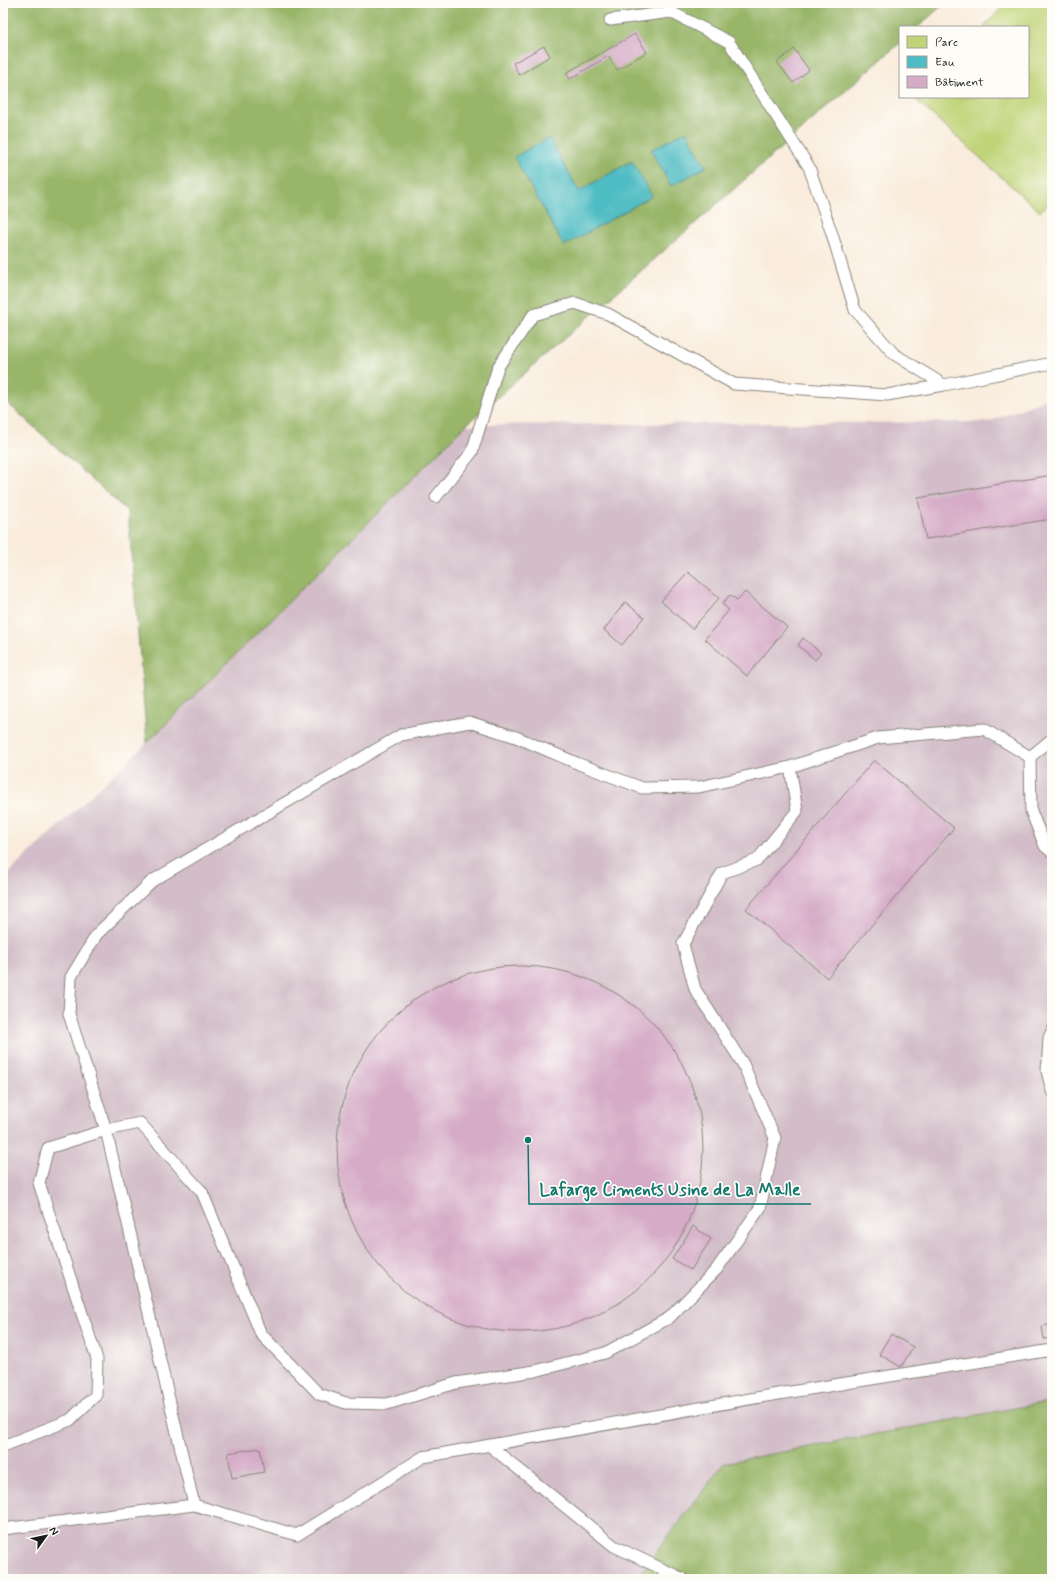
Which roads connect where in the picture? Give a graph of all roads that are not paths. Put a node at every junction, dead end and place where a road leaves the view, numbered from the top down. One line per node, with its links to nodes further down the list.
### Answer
1 (610, 20): 3 (lane)
2 (1052, 363): 3 (lane)
3 (944, 385): 4 (lane)
4 (436, 497)
5 (1052, 739): 6 (lane)
6 (1030, 757): 7 (lane); 8 (lane)
7 (790, 767): 11 (lane); 11 (lane)
8 (1052, 852)
9 (1052, 1031): 10 (lane)
10 (1052, 1091)
11 (106, 1130): 13 (lane); 15 (lane)
12 (1052, 1350): 14 (lane)
13 (3, 1446)
14 (490, 1446): 15 (lane); 17 (lane)
15 (194, 1505): 16 (lane)
16 (3, 1529)
17 (683, 1579)

